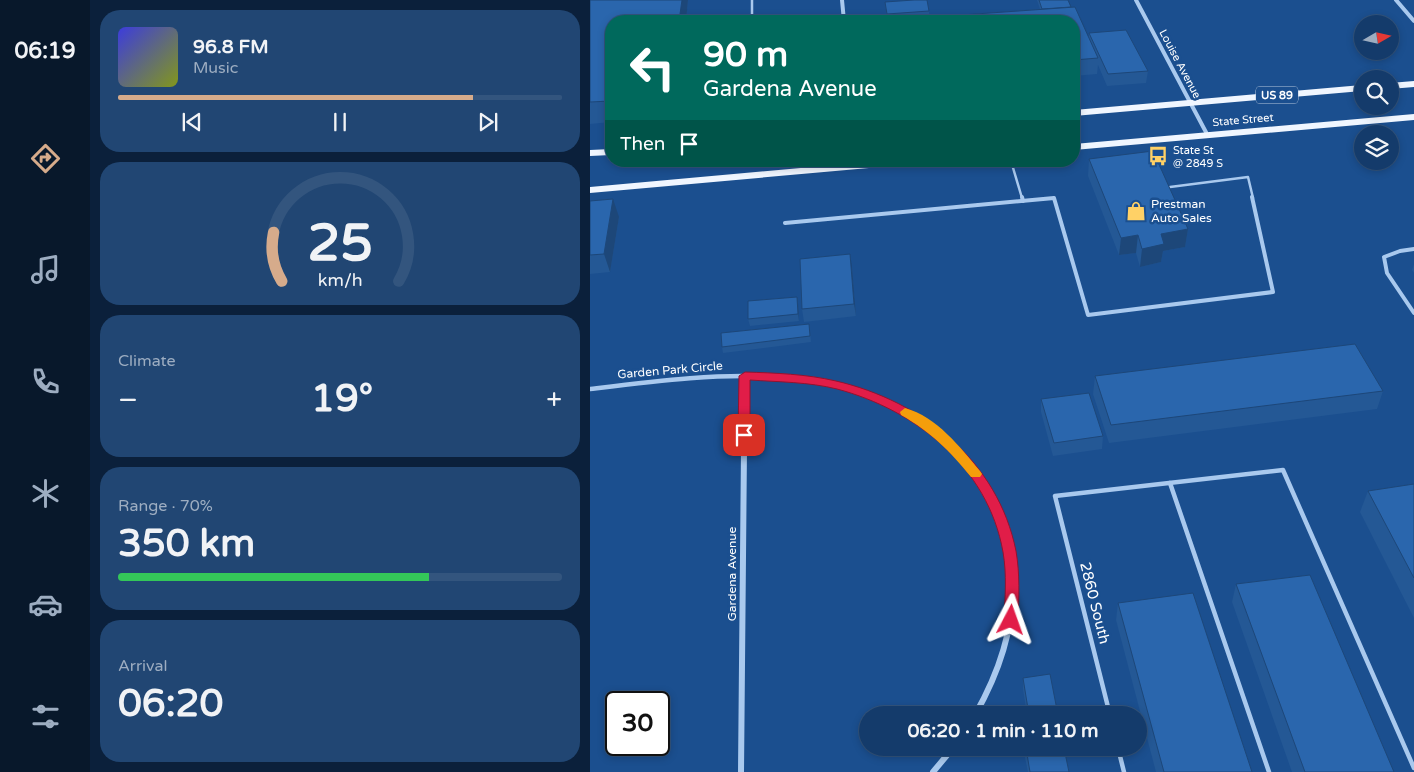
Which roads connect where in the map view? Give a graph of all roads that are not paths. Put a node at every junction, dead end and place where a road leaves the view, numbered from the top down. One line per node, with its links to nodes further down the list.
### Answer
1 (752, 0): 5 (lane)
2 (842, 0): 6 (street)
3 (1136, 0): 11 (street, Louise Avenue)
4 (1396, 0): 7 (street)
5 (752, 15)
6 (843, 15)
7 (1414, 21)
8 (1414, 84): 9 (main road)
9 (1399, 85)
10 (1354, 89): 11 (main road, State Street / US 89)
11 (1191, 103): 12 (main road, State Street / US 89); 14 (street, Louise Avenue)
12 (1080, 112)
13 (1414, 117): 14 (main road, State Street)
14 (1208, 136): 15 (main road, State Street)
15 (1080, 147)
16 (605, 152): 17 (main road)
17 (590, 153)
18 (847, 167): 21 (main road)
19 (1013, 167): 22 (lane)
20 (1170, 187): 22 (lane)
21 (590, 190)
22 (1023, 201): 23 (lane)
23 (785, 223)
24 (1414, 249): 25 (lane)
25 (1414, 313)
26 (745, 376): 27 (street, Garden Park Circle); 29 (street, Garden Park Circle); 34 (street, Gardena Avenue)
27 (590, 388)
28 (1170, 483): 30 (lane, 2860 South); 33 (lane); 37 (lane)
29 (980, 706)
30 (1108, 706)
31 (946, 756): 35 (street)
32 (1120, 756): 36 (lane)
33 (1414, 768)
34 (741, 772)
35 (933, 772)
36 (1124, 772)
37 (1269, 772)

